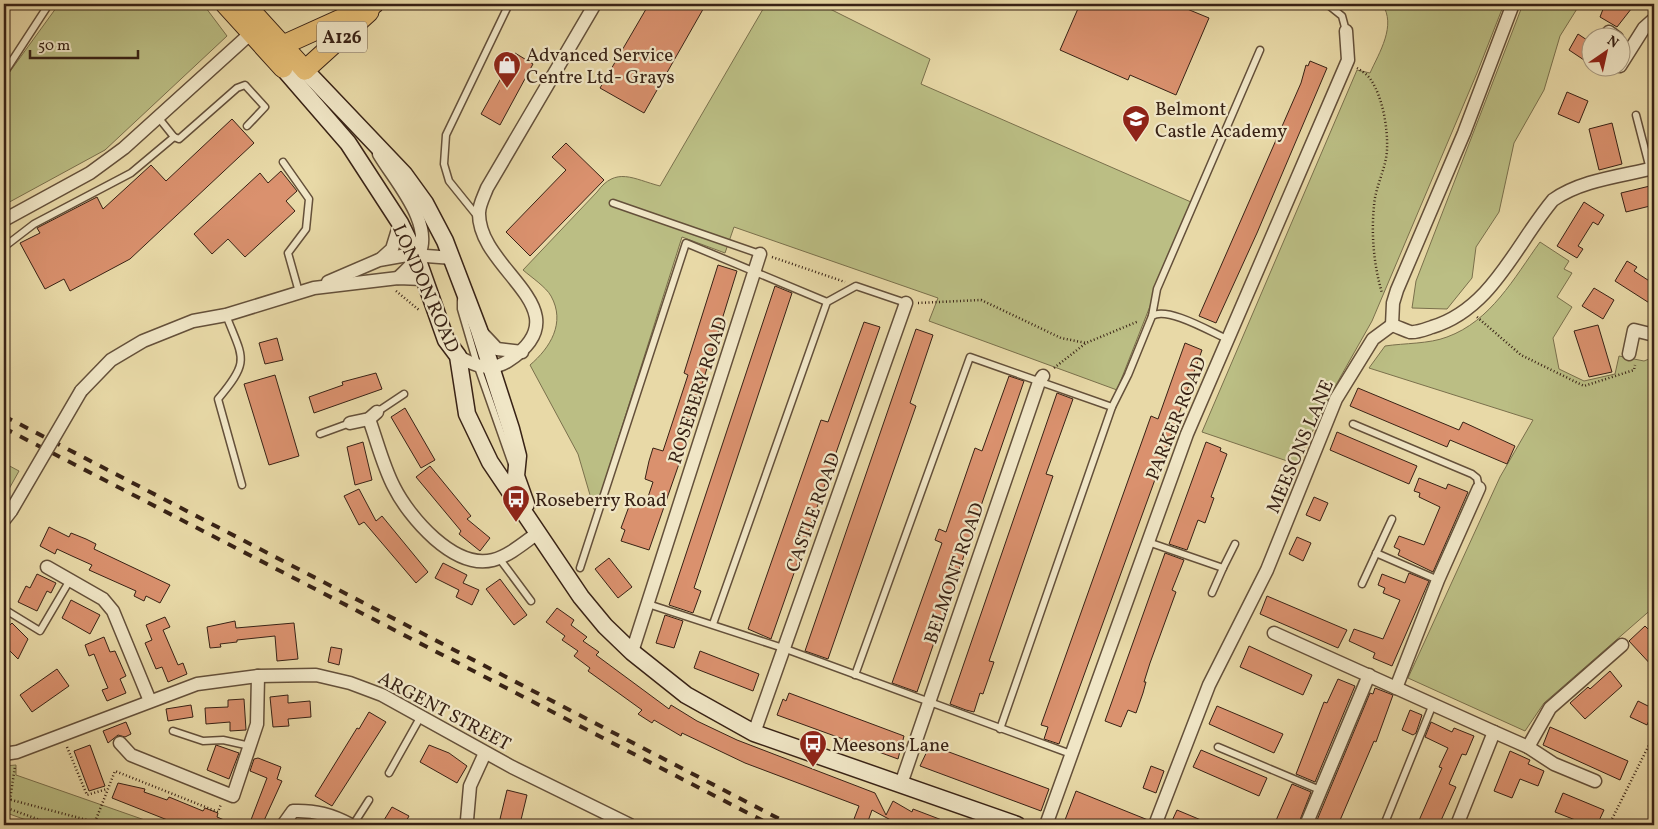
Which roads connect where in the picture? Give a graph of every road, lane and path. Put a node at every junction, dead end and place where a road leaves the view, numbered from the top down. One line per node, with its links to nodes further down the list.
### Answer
1 (50, 4): 19 (lane)
2 (225, 4): 12 (main road, LONDON ROAD / A126)
3 (374, 4): 13 (main road, A126)
4 (378, 4): 20 (main road, A126)
5 (509, 4): 29 (lane)
6 (595, 4): 29 (street)
7 (1327, 4): 11 (lane)
8 (1513, 4): 50 (street)
9 (249, 8): 12 (main road, A126); 13 (main road, LONDON ROAD / A126)
10 (1654, 19): 14 (street)
11 (1346, 31): 17 (street, PARKER ROAD)
12 (250, 34): 13 (main road, A126); 18 (main road, LONDON ROAD / A126); 22 (street)
13 (281, 46): 18 (main road); 20 (main road, LONDON ROAD / A126)
14 (1632, 47): 16 (street)
15 (1260, 50): 49 (lane)
16 (1630, 50)
17 (1348, 60): 44 (path); 53 (street, PARKER ROAD)
18 (283, 68): 20 (main road, A126); 31 (street, LONDON ROAD)
19 (4, 69)
20 (305, 70): 24 (street, LONDON ROAD)
21 (1636, 115): 27 (lane)
22 (158, 117): 25 (lane); 30 (street)
23 (247, 126): 25 (lane)
24 (369, 136): 34 (street); 35 (street, LONDON ROAD)
25 (174, 137): 32 (lane)
26 (283, 162): 43 (lane)
27 (1652, 169): 50 (street)
28 (613, 203): 33 (lane)
29 (480, 219): 55 (street)
30 (4, 220)
31 (400, 224): 34 (street, LONDON ROAD); 36 (street)
32 (4, 248)
33 (760, 254): 37 (street, ROSEBERY ROAD); 41 (path)
34 (417, 258): 35 (street); 36 (street); 38 (street); 39 (street, LONDON ROAD)
35 (453, 258): 40 (street, LONDON ROAD)
36 (379, 260): 42 (street)
37 (755, 271): 45 (lane); 76 (lane); 83 (street, ROSEBERY ROAD)
38 (398, 278): 39 (street); 42 (street)
39 (423, 279): 56 (street, LONDON ROAD)
40 (461, 281): 51 (street, LONDON ROAD); 58 (lane, LONDON ROAD)
41 (856, 286): 45 (lane); 46 (lane)
42 (314, 288): 43 (street)
43 (299, 292): 47 (street)
44 (1383, 295)
45 (827, 302): 85 (lane)
46 (906, 303): 54 (path); 88 (street, CASTLE ROAD)
47 (226, 315): 66 (lane); 68 (street, bridge)
48 (1475, 315): 57 (path)
49 (1152, 316): 53 (lane); 54 (path); 61 (lane)
50 (1392, 325): 132 (street, MEESONS LANE)
51 (479, 330): 55 (street); 58 (street, LONDON ROAD)
52 (1654, 335): 57 (street)
53 (1227, 339): 71 (street, PARKER ROAD)
54 (1086, 343): 59 (path)
55 (522, 352): 58 (street)
56 (458, 356): 58 (street); 70 (street, LONDON ROAD)
57 (1632, 358)
58 (484, 366): 70 (street, LONDON ROAD)
59 (1041, 379): 61 (lane); 90 (lane); 95 (street, BELMONT ROAD)
60 (404, 394): 62 (lane)
61 (1112, 407): 98 (lane)
62 (373, 415): 63 (street); 74 (street)
63 (350, 423): 65 (lane)
64 (1353, 424): 67 (lane)
65 (320, 434)
66 (242, 484)
67 (1479, 488): 79 (street)
68 (7, 516)
69 (1392, 519): 73 (lane)
70 (536, 528): 74 (street); 89 (street, LONDON ROAD)
71 (1148, 542): 77 (lane); 111 (street, PARKER ROAD)
72 (1235, 544): 77 (lane)
73 (1376, 553): 79 (lane); 80 (lane)
74 (500, 558): 82 (lane)
75 (47, 567): 78 (street)
76 (580, 568)
77 (1223, 568): 81 (lane)
78 (70, 580): 84 (lane); 94 (street)
79 (1438, 580): 93 (street)
80 (1362, 584)
81 (1212, 593)
82 (531, 601)
83 (648, 604): 85 (lane); 89 (street, ROSEBERY ROAD)
84 (4, 610)
85 (713, 624): 88 (lane)
86 (1274, 633): 91 (street)
87 (1622, 645): 107 (street)
88 (783, 648): 90 (lane); 101 (street, CASTLE ROAD)
89 (632, 652): 101 (street, LONDON ROAD)
90 (855, 675): 95 (lane)
91 (1369, 675): 93 (street); 116 (street)
92 (258, 676): 94 (street, ARGENT STREET); 97 (street, ARGENT STREET); 105 (street)
93 (1396, 688): 96 (street)
94 (150, 701): 102 (street, ARGENT STREET)
95 (928, 703): 98 (lane); 114 (street, BELMONT ROAD)
96 (1433, 704): 100 (street); 134 (lane)
97 (421, 716): 109 (street, ARGENT STREET); 112 (lane)
98 (1000, 729): 111 (lane)
99 (174, 731): 105 (lane)
100 (1494, 732): 107 (street); 135 (street)
101 (754, 733): 114 (street, LONDON ROAD)
102 (62, 734): 108 (street, ARGENT STREET); 115 (path)
103 (1654, 735): 136 (path)
104 (120, 743): 117 (street)
105 (250, 746): 117 (street)
106 (1218, 747): 116 (lane)
107 (1528, 747): 113 (street)
108 (17, 752): 110 (street, ARGENT STREET); 119 (path)
109 (485, 752): 128 (street); 129 (street, ARGENT STREET)
110 (4, 754)
111 (1071, 754): 131 (street, PARKER ROAD)
112 (389, 773)
113 (1594, 780)
114 (901, 784): 122 (street, LONDON ROAD)
115 (108, 789): 117 (path); 123 (path)
116 (1320, 790): 133 (street)
117 (225, 793)
118 (4, 798): 119 (path)
119 (10, 800): 123 (path)
120 (369, 800): 127 (lane)
121 (4, 807): 124 (path)
122 (988, 820): 130 (street, LONDON ROAD)
123 (95, 822): 125 (path)
124 (54, 825)
125 (106, 825)
126 (283, 825): 127 (street)
127 (352, 825)
128 (469, 825)
129 (630, 825)
130 (1017, 825)
131 (1046, 825)
132 (1155, 825)
133 (1306, 825)
134 (1384, 825)
135 (1457, 825)
136 (1609, 825)

